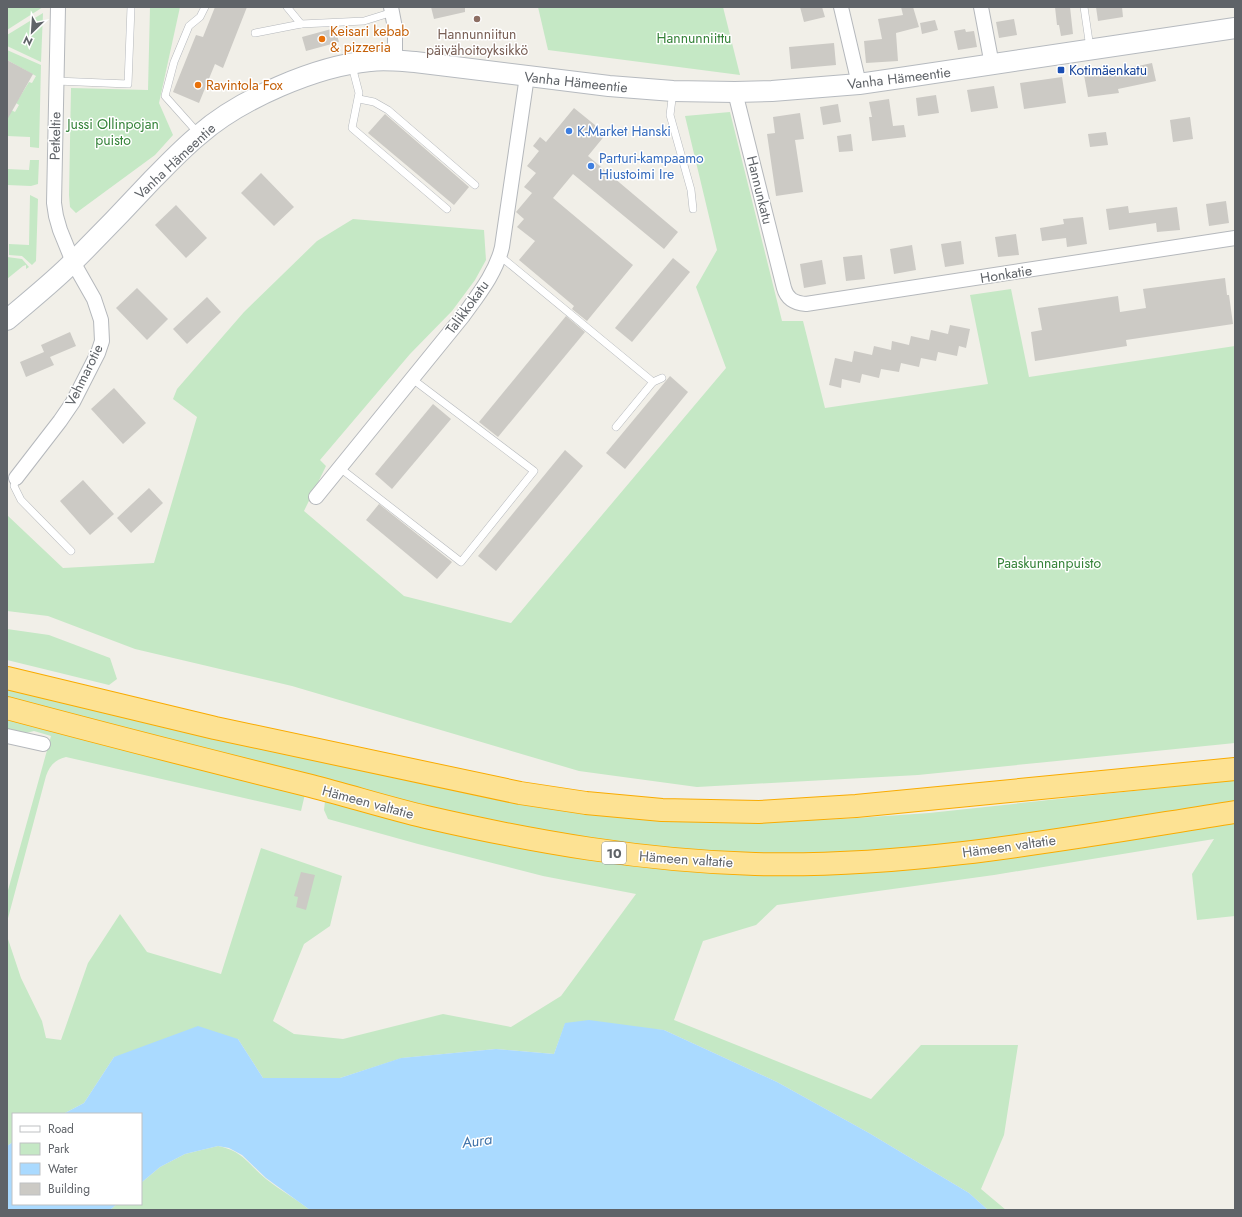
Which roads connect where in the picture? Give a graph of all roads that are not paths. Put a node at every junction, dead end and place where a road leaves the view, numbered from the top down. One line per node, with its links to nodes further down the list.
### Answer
1 (58, 7): 17 (street, Petkeltie)
2 (131, 7): 17 (lane)
3 (205, 7): 22 (lane)
4 (287, 7): 9 (lane)
5 (841, 7): 18 (street)
6 (981, 7): 15 (street)
7 (1084, 7): 12 (lane)
8 (392, 9): 9 (lane); 13 (street)
9 (301, 24): 11 (lane)
10 (1235, 28): 12 (street, Vanha Hämeentie)
11 (255, 33)
12 (1091, 50): 15 (street, Vanha Hämeentie)
13 (395, 60): 14 (street, Vanha Hämeentie); 16 (street, Vanha Hämeentie)
14 (352, 64): 21 (lane); 22 (street, Vanha Hämeentie)
15 (992, 66): 18 (street, Vanha Hämeentie)
16 (527, 76): 19 (street, Vanha Hämeentie); 27 (street, Talikkokatu)
17 (56, 81): 28 (street, Petkeltie)
18 (859, 84): 20 (street, Vanha Hämeentie)
19 (673, 91): 20 (street, Vanha Hämeentie); 25 (lane)
20 (736, 92): 29 (street, Hannunkatu)
21 (359, 99): 23 (lane); 24 (lane)
22 (199, 134): 28 (street, Vanha Hämeentie)
23 (475, 185)
24 (447, 209)
25 (692, 209)
26 (1235, 238): 29 (street, Honkatie)
27 (500, 256): 31 (street, Talikkokatu); 33 (lane)
28 (73, 262): 30 (street, Vanha Hämeentie); 36 (street, Vehmarotie)
29 (784, 288)
30 (7, 320)
31 (411, 378): 35 (street, Talikkokatu); 35 (lane)
32 (662, 378): 33 (lane)
33 (652, 382): 34 (lane)
34 (616, 427)
35 (340, 468): 37 (street, Talikkokatu)
36 (16, 478): 38 (lane)
37 (316, 497)
38 (71, 551)
39 (7, 678): 43 (highway)
40 (7, 708): 44 (highway, Hämeen valtatie / 10)
41 (7, 736): 42 (street)
42 (43, 744)
43 (1235, 770)
44 (1235, 812)

